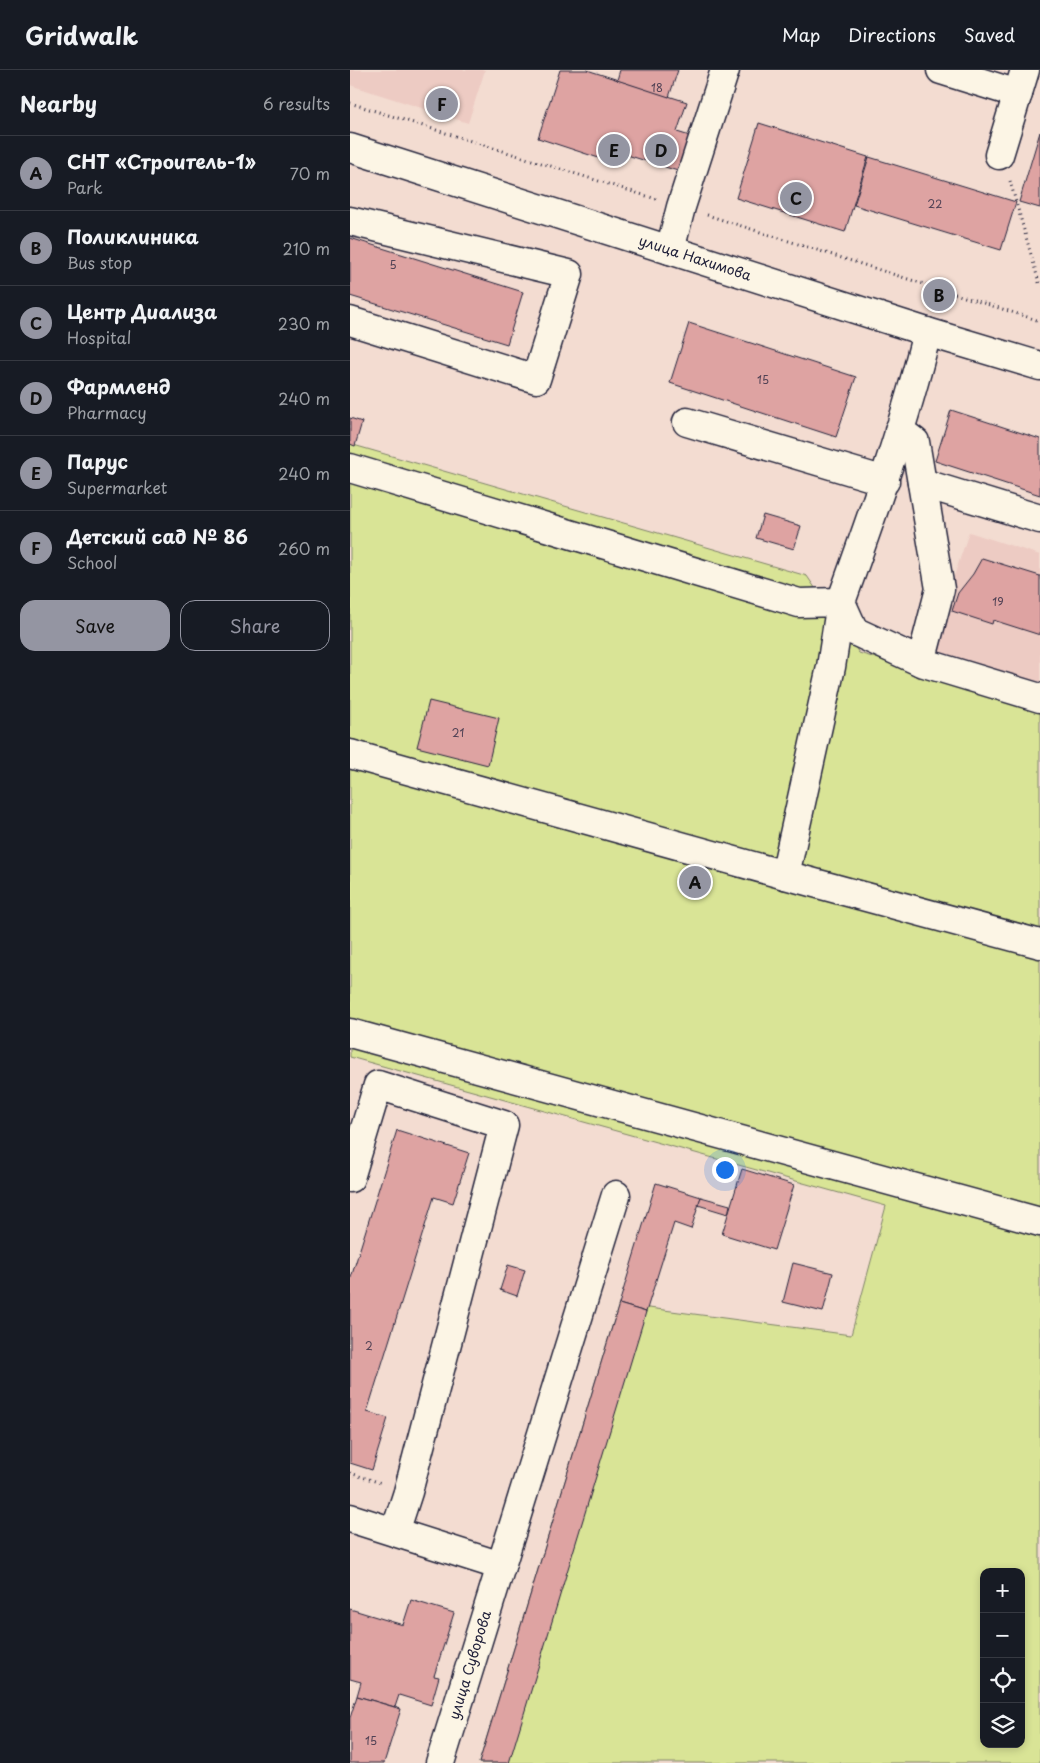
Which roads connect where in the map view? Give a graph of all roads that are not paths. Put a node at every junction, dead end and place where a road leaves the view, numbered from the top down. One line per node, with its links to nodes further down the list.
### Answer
1 (725, 70): 7 (street)
2 (941, 70): 3 (street)
3 (1022, 82): 5 (street)
4 (350, 148): 7 (street, улица Нахимова)
5 (1000, 153)
6 (350, 221): 8 (street)
7 (670, 250): 9 (street, улица Нахимова)
8 (350, 321)
9 (927, 332): 10 (street, улица Нахимова); 12 (street)
10 (1040, 366)
11 (687, 422): 14 (street)
12 (899, 430): 14 (street); 15 (street)
13 (350, 468): 17 (street)
14 (885, 481): 17 (street)
15 (922, 483): 16 (street); 18 (street)
16 (1040, 519)
17 (841, 602): 18 (street); 21 (street)
18 (921, 662): 19 (street)
19 (1040, 698)
20 (350, 754): 21 (street)
21 (785, 876): 22 (street)
22 (1040, 944)
23 (350, 1033): 26 (street)
24 (350, 1178): 28 (street)
25 (616, 1195): 29 (street, улица Суворова)
26 (1040, 1222)
27 (350, 1518): 28 (street)
28 (395, 1532): 29 (street)
29 (501, 1566): 30 (street, улица Суворова)
30 (440, 1763)

